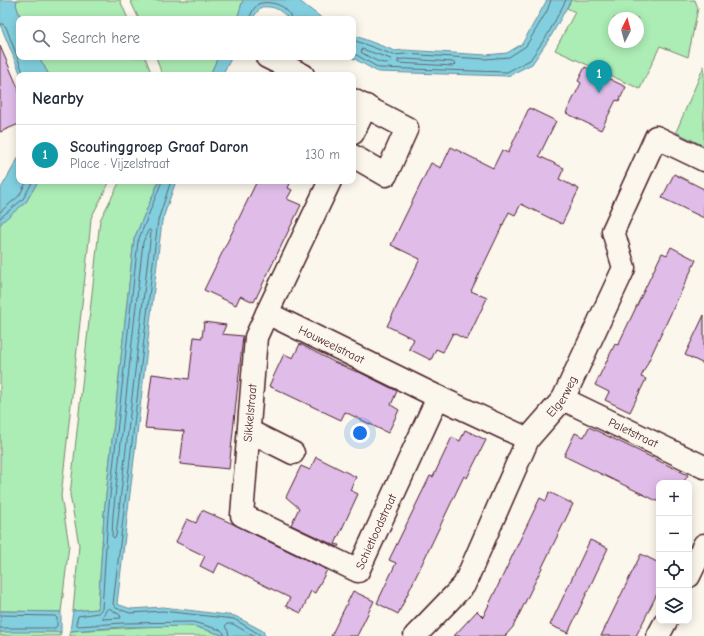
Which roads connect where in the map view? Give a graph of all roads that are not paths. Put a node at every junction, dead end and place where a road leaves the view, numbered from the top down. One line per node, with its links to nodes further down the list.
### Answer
1 (273, 60): 2 (street)
2 (297, 72)
3 (359, 103): 4 (street); 5 (street)
4 (356, 118)
5 (356, 158)
6 (704, 160): 10 (street, Elgerweg)
7 (329, 184): 8 (street)
8 (267, 313): 9 (street, Houweelstraat); 11 (street, Sikkelstraat)
9 (438, 397): 12 (street, Houweelstraat); 15 (street, Schietloodstraat)
10 (563, 400): 12 (street, Elgerweg); 14 (street, Paletstraat)
11 (248, 431): 13 (street); 15 (street, Sikkelstraat)
12 (528, 439): 19 (street, Elgerweg)
13 (293, 454)
14 (704, 467)
15 (242, 515)
16 (704, 546): 17 (street)
17 (692, 569)
18 (664, 624): 20 (street)
19 (415, 636)
20 (658, 636)

